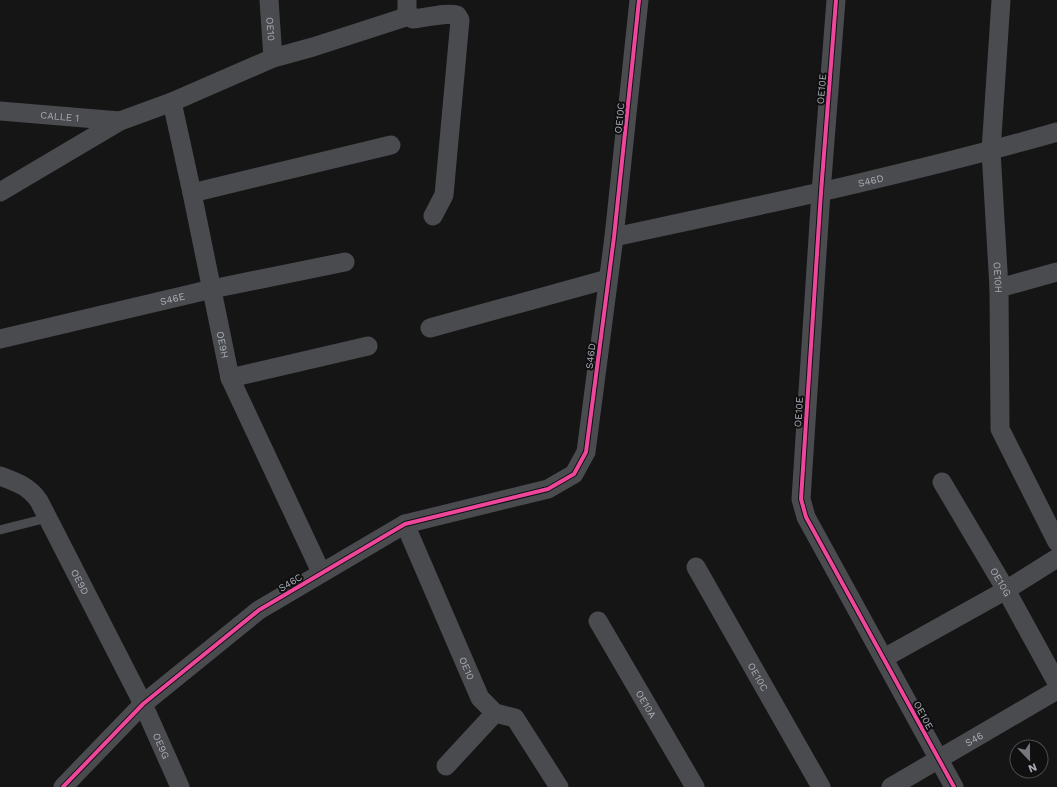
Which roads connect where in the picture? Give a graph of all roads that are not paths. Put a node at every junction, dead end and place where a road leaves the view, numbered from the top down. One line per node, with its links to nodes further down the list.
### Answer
1 (269, 0): 6 (street, OE10)
2 (639, 0): 17 (street, OE10C)
3 (836, 0): 14 (street, OE10E)
4 (1001, 0): 12 (street, OE10H)
5 (408, 8): 6 (street); 16 (street)
6 (273, 58): 7 (street)
7 (172, 102): 9 (street); 15 (street, OE9H)
8 (0, 111): 9 (street, CALLE 1)
9 (120, 121): 13 (street)
10 (1057, 132): 12 (street, S46D)
11 (390, 145): 15 (street)
12 (990, 151): 14 (street, S46D); 22 (street, OE10H)
13 (0, 192)
14 (821, 192): 17 (street, S46D); 39 (street, OE10E)
15 (192, 193): 21 (street, OE9H)
16 (433, 216)
17 (614, 237): 20 (street, S46D)
18 (345, 262): 21 (street, S46E)
19 (1057, 272): 22 (street)
20 (608, 279): 23 (street); 27 (street, S46D)
21 (212, 288): 24 (street, S46E); 26 (street, OE9H)
22 (998, 288): 33 (street, OE10H)
23 (430, 328)
24 (0, 339)
25 (368, 346): 26 (street)
26 (230, 378): 36 (street, OE9H)
27 (574, 474): 31 (street, S46C)
28 (0, 476): 30 (street, OE9D)
29 (942, 482): 37 (street, OE10G)
30 (47, 518): 32 (lane); 42 (street, OE9D)
31 (405, 524): 36 (street, S46C); 43 (street, OE10)
32 (0, 530)
33 (1057, 542)
34 (1057, 558): 37 (street)
35 (696, 566): 50 (street, OE10C)
36 (321, 572): 42 (street, S46C)
37 (1006, 590): 39 (street); 40 (street, OE10G)
38 (598, 621): 49 (street, OE10A)
39 (884, 658): 44 (street, OE10E)
40 (1057, 683)
41 (1057, 690): 44 (street, S46)
42 (143, 704): 46 (street, S46C); 47 (street, OE9G)
43 (495, 713): 45 (street); 48 (street)
44 (938, 759): 51 (street, S46); 52 (street, OE10E)
45 (446, 766)
46 (64, 787)
47 (180, 787)
48 (559, 787)
49 (695, 787)
50 (821, 787)
51 (891, 787)
52 (954, 787)

